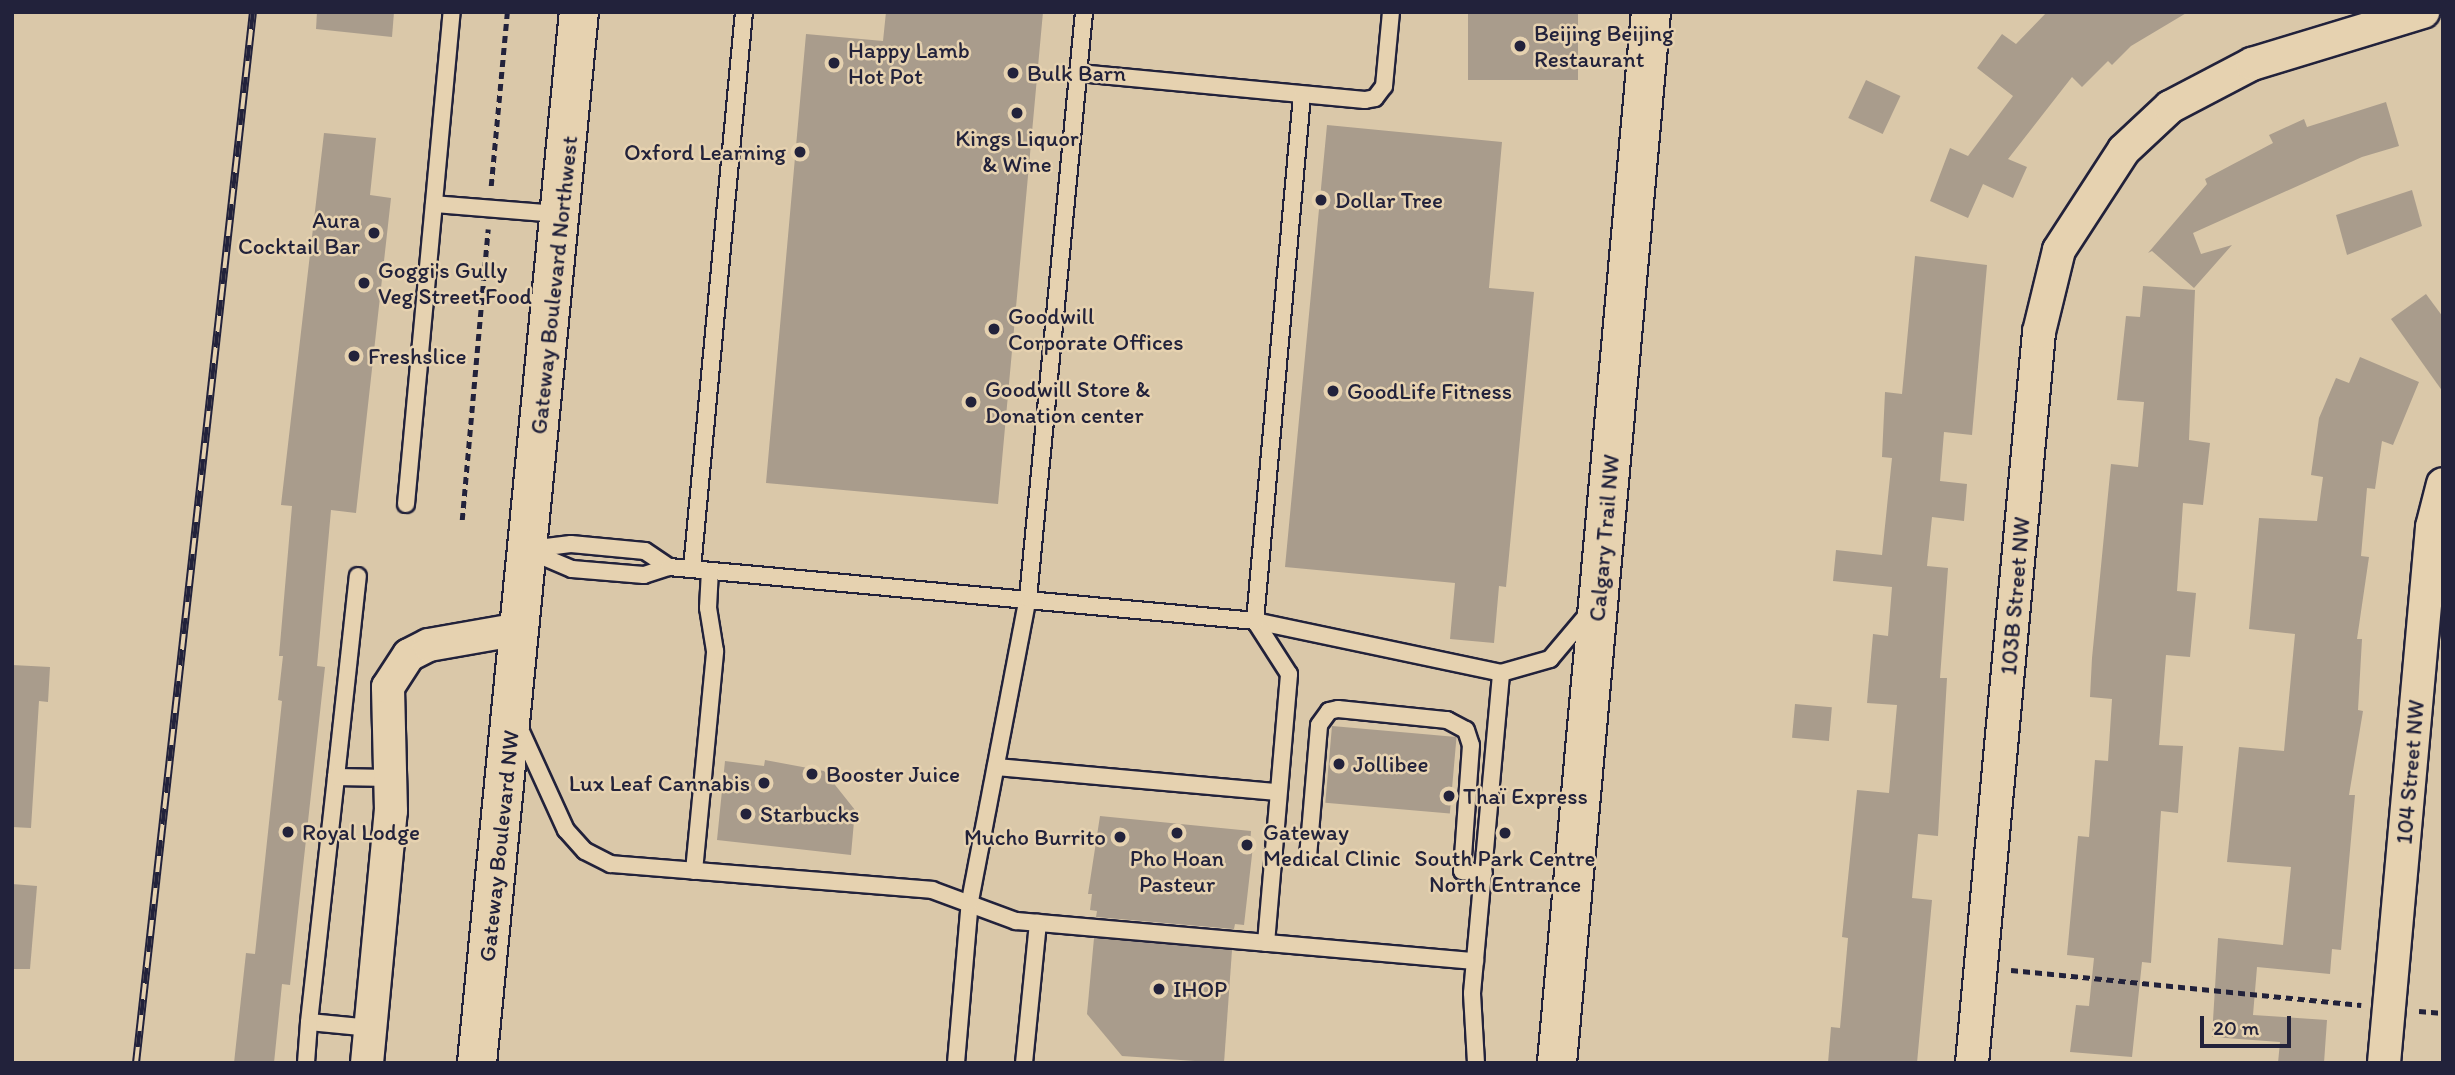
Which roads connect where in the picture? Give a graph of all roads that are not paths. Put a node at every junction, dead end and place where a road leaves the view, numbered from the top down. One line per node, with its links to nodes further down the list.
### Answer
1 (452, 12): 11 (lane)
2 (579, 12): 12 (highway, Gateway Boulevard Northwest)
3 (744, 12): 17 (lane)
4 (1084, 12): 9 (lane)
5 (1391, 12): 10 (lane)
6 (1651, 12): 20 (highway, Calgary Trail NW)
7 (2423, 12): 8 (street, 103B Street NW)
8 (2333, 25): 46 (street, 103B Street NW)
9 (1079, 73): 10 (lane); 21 (lane)
10 (1302, 95): 22 (lane)
11 (434, 204): 12 (lane); 14 (lane)
12 (562, 214): 15 (highway, Gateway Boulevard Northwest)
13 (2443, 484): 47 (street, 104 Street NW)
14 (406, 503)
15 (527, 554): 16 (lane); 16 (lane); 23 (highway, Gateway Boulevard NW)
16 (669, 567): 17 (lane)
17 (692, 569): 18 (lane)
18 (710, 570): 21 (lane); 31 (lane)
19 (358, 576): 27 (lane)
20 (1600, 595): 24 (lane); 45 (highway, Calgary Trail NW)
21 (1028, 598): 22 (lane); 26 (lane)
22 (1255, 621): 24 (lane); 29 (lane)
23 (520, 629): 25 (highway, Gateway Boulevard NW); 28 (street)
24 (1501, 673): 32 (lane)
25 (513, 712): 31 (lane); 41 (highway, Gateway Boulevard NW)
26 (996, 767): 29 (lane); 33 (lane)
27 (336, 777): 28 (lane); 37 (lane)
28 (390, 778): 38 (street)
29 (1278, 792): 35 (lane)
30 (1308, 857): 32 (lane)
31 (694, 871): 33 (lane)
32 (1483, 873): 36 (lane)
33 (970, 901): 34 (lane); 42 (lane)
34 (1038, 923): 35 (lane); 43 (lane)
35 (1266, 943): 36 (lane)
36 (1475, 961): 44 (lane)
37 (309, 1023): 38 (lane); 39 (lane)
38 (371, 1028): 40 (street)
39 (306, 1063)
40 (368, 1063)
41 (477, 1063)
42 (956, 1063)
43 (1024, 1063)
44 (1476, 1063)
45 (1557, 1063)
46 (1972, 1063)
47 (2384, 1063)

